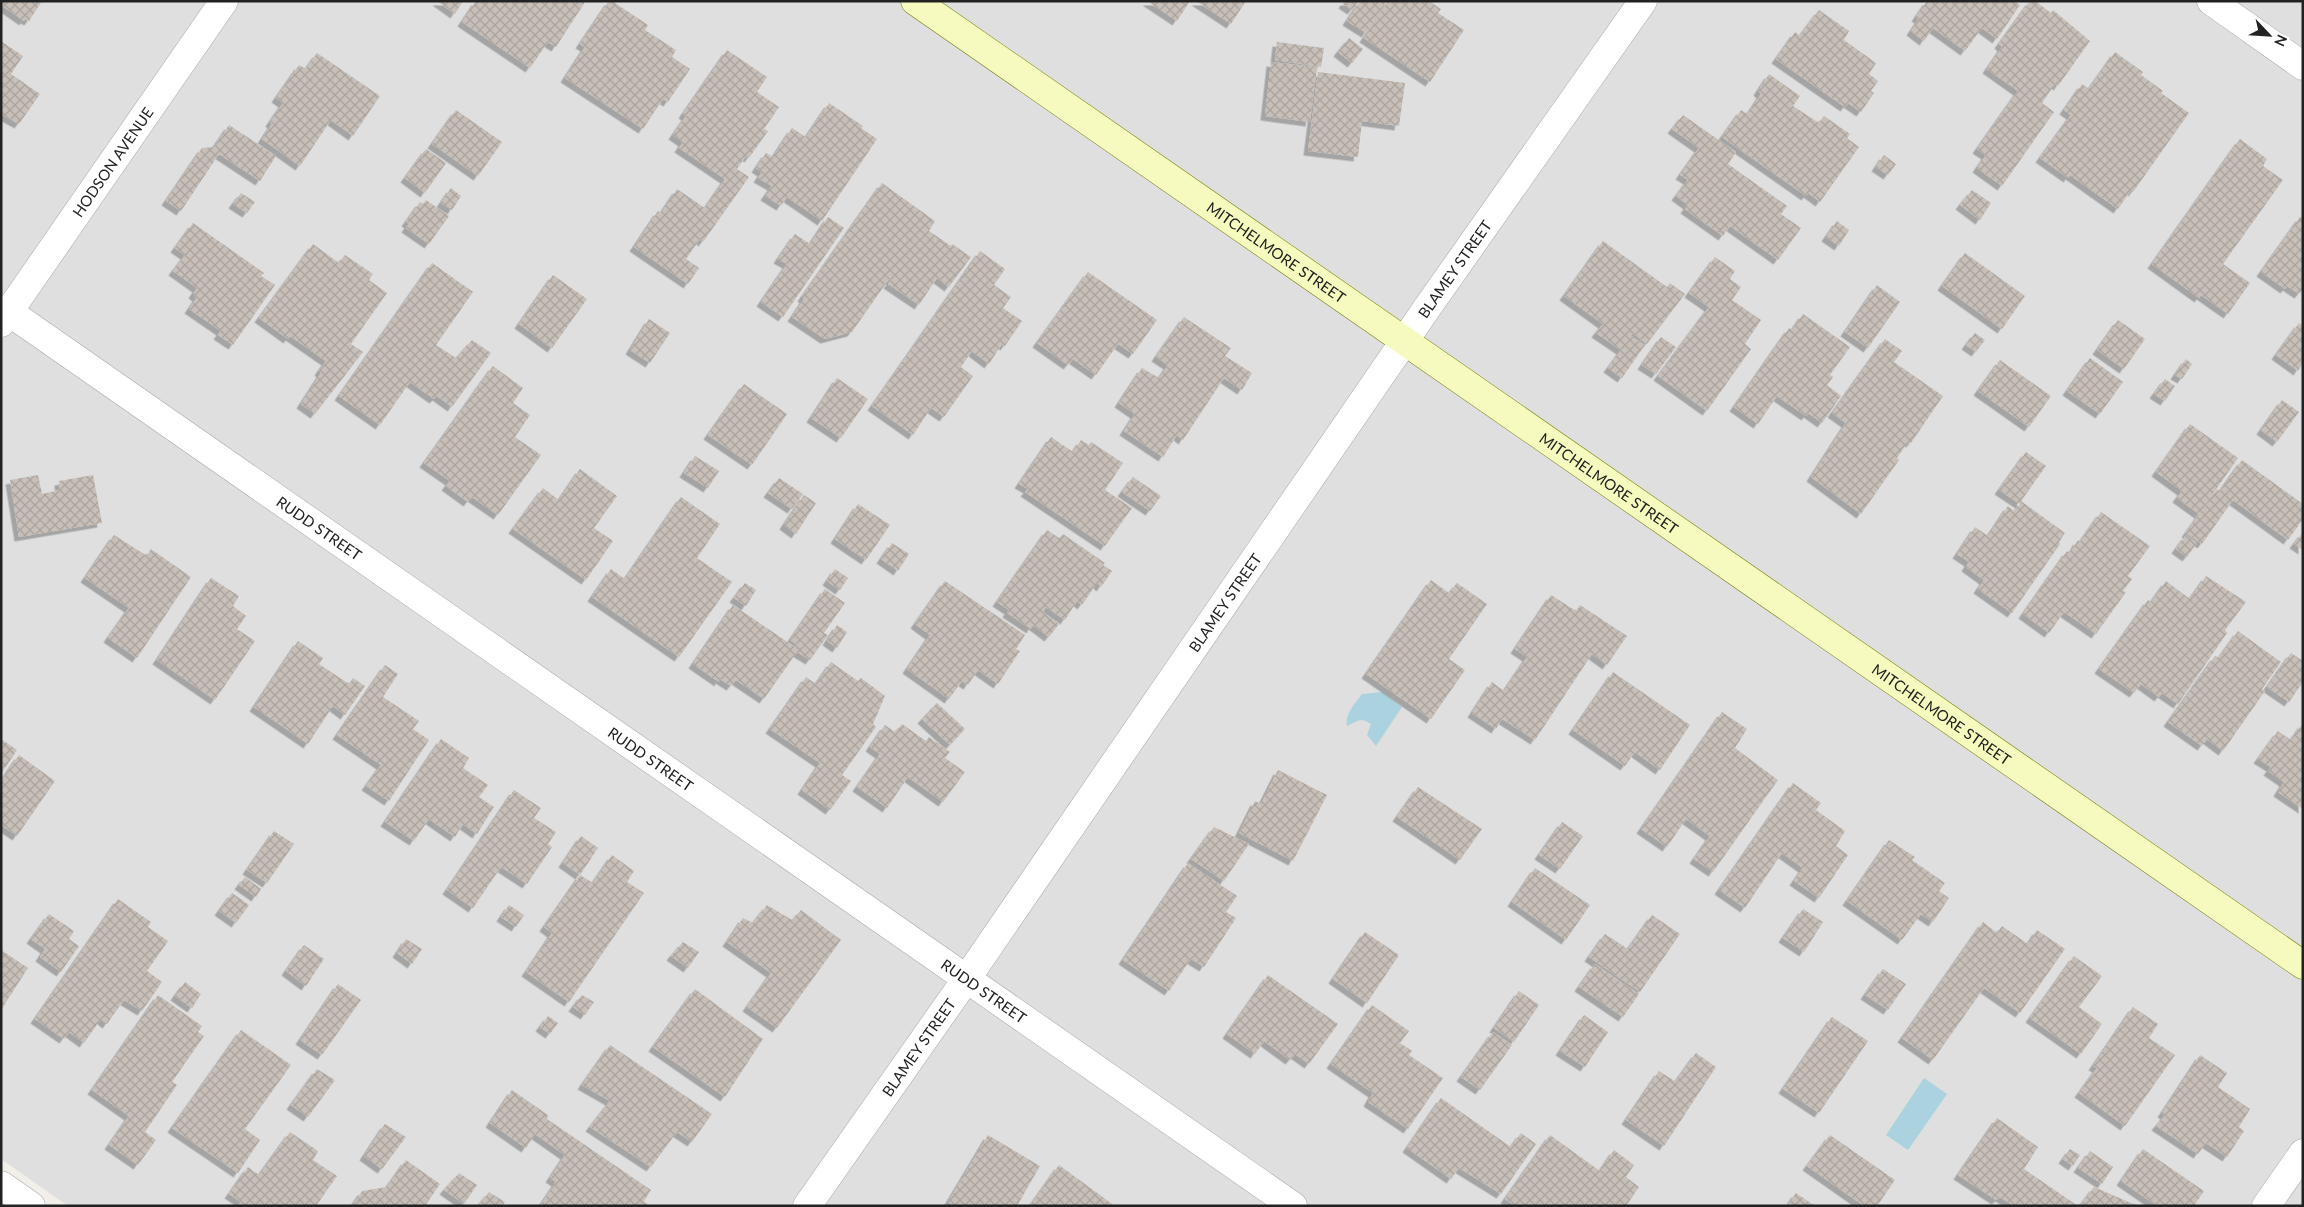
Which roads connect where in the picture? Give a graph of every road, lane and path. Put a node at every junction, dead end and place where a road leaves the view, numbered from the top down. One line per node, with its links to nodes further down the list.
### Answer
1 (224, 1): 6 (street, HODSON AVENUE)
2 (915, 1): 7 (street, MITCHELMORE STREET)
3 (1643, 1): 7 (street, BLAMEY STREET)
4 (2211, 1): 5 (street)
5 (2303, 66)
6 (5, 317): 9 (street, RUDD STREET)
7 (1404, 341): 8 (street, MITCHELMORE STREET); 9 (street, BLAMEY STREET)
8 (2303, 965)
9 (967, 978): 13 (street, BLAMEY STREET); 14 (street, RUDD STREET)
10 (2303, 1153): 15 (street)
11 (1, 1185): 12 (street)
12 (31, 1206)
13 (807, 1206)
14 (1293, 1206)
15 (2266, 1206)

